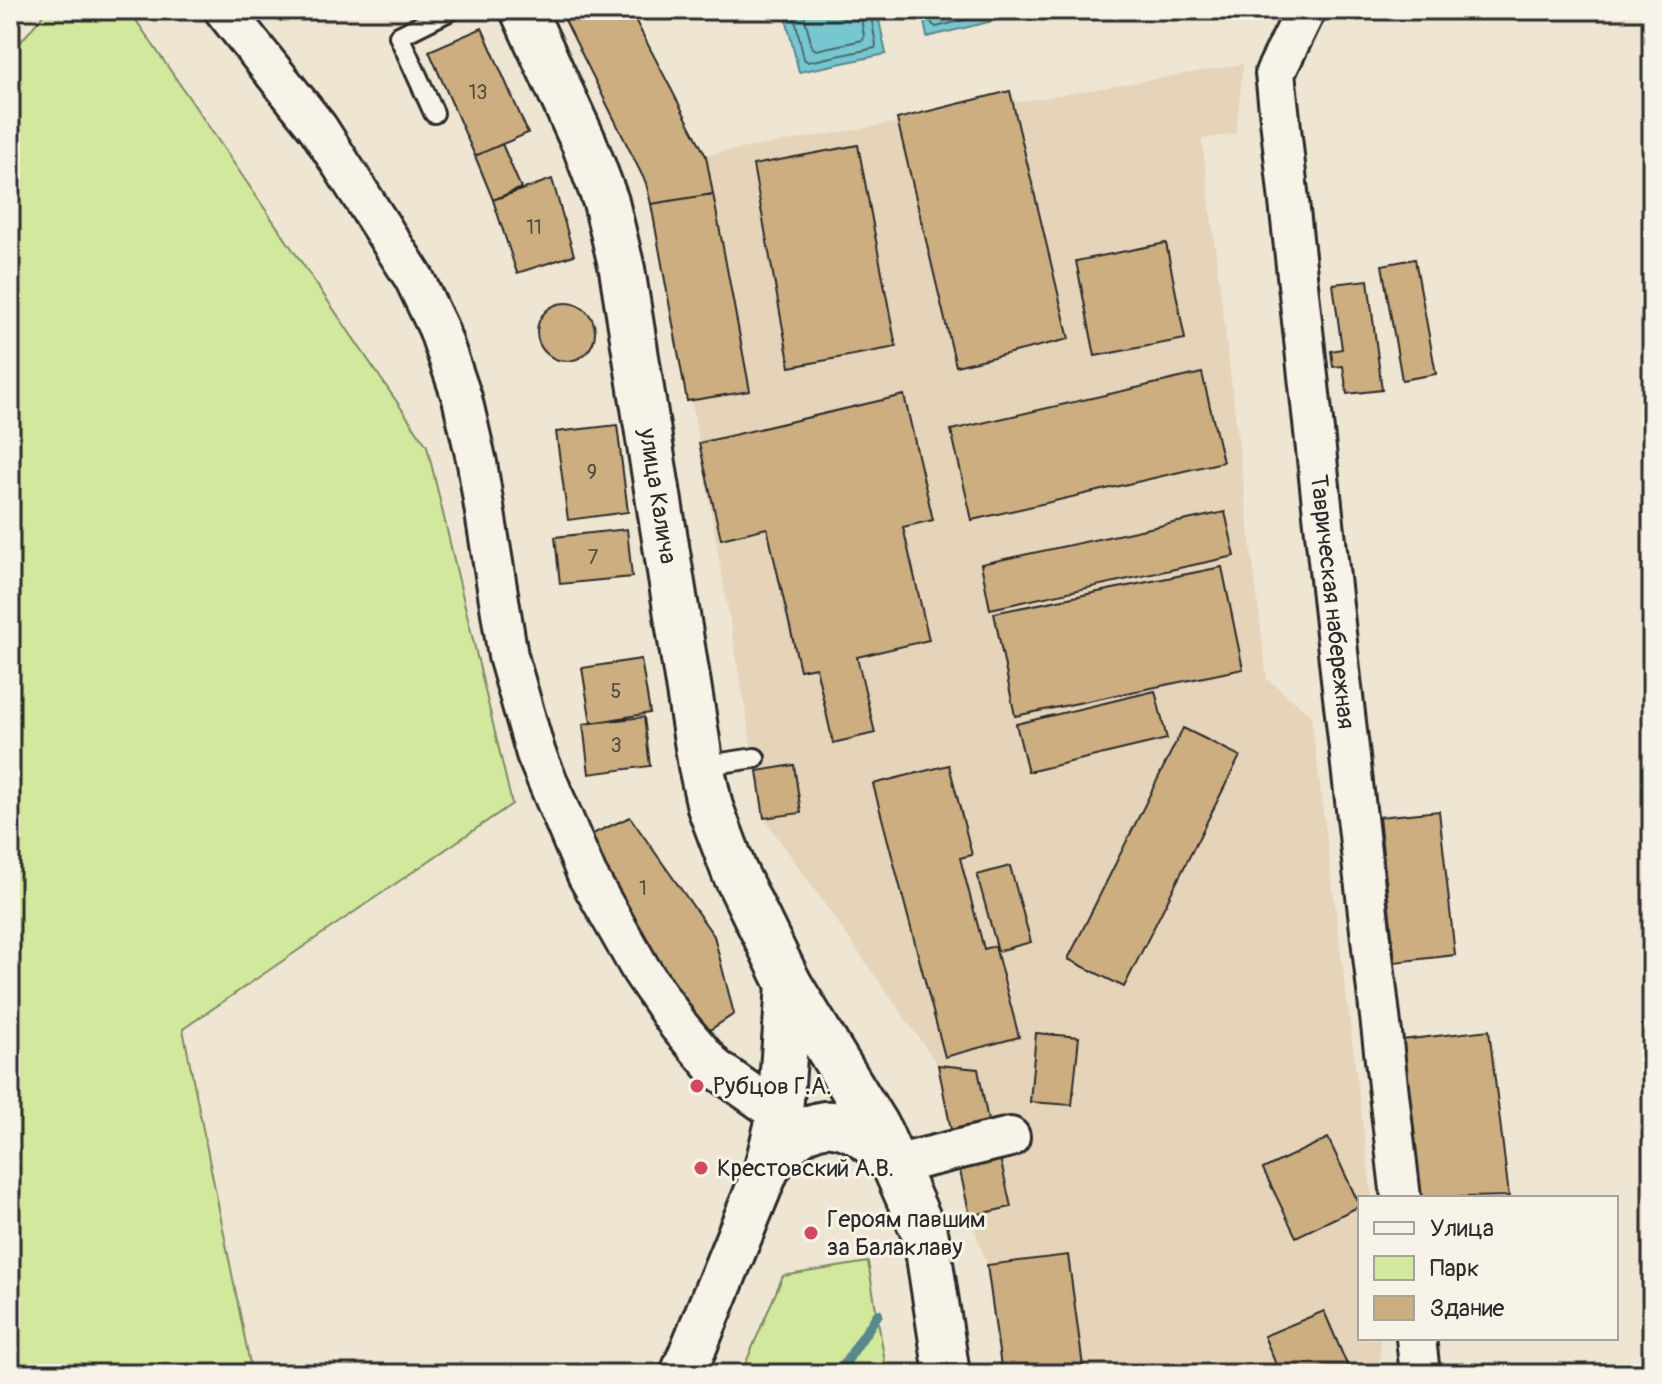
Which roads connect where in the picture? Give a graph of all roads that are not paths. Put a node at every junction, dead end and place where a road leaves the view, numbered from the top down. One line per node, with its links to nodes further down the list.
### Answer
1 (224, 10): 9 (street)
2 (451, 10): 5 (lane)
3 (523, 10): 7 (main road, улица Калича)
4 (1306, 10): 13 (street, Таврическая набережная)
5 (434, 113)
6 (755, 758): 7 (lane)
7 (701, 766): 8 (main road, улица Калича)
8 (789, 984): 9 (main road); 11 (main road, улица Калича)
9 (780, 1114): 12 (main road)
10 (1010, 1137): 11 (street)
11 (894, 1165): 12 (main road); 16 (main road, улица Калича)
12 (767, 1168): 15 (main road)
13 (1401, 1196)
14 (1416, 1340): 17 (street)
15 (683, 1374)
16 (947, 1374)
17 (1420, 1374)

